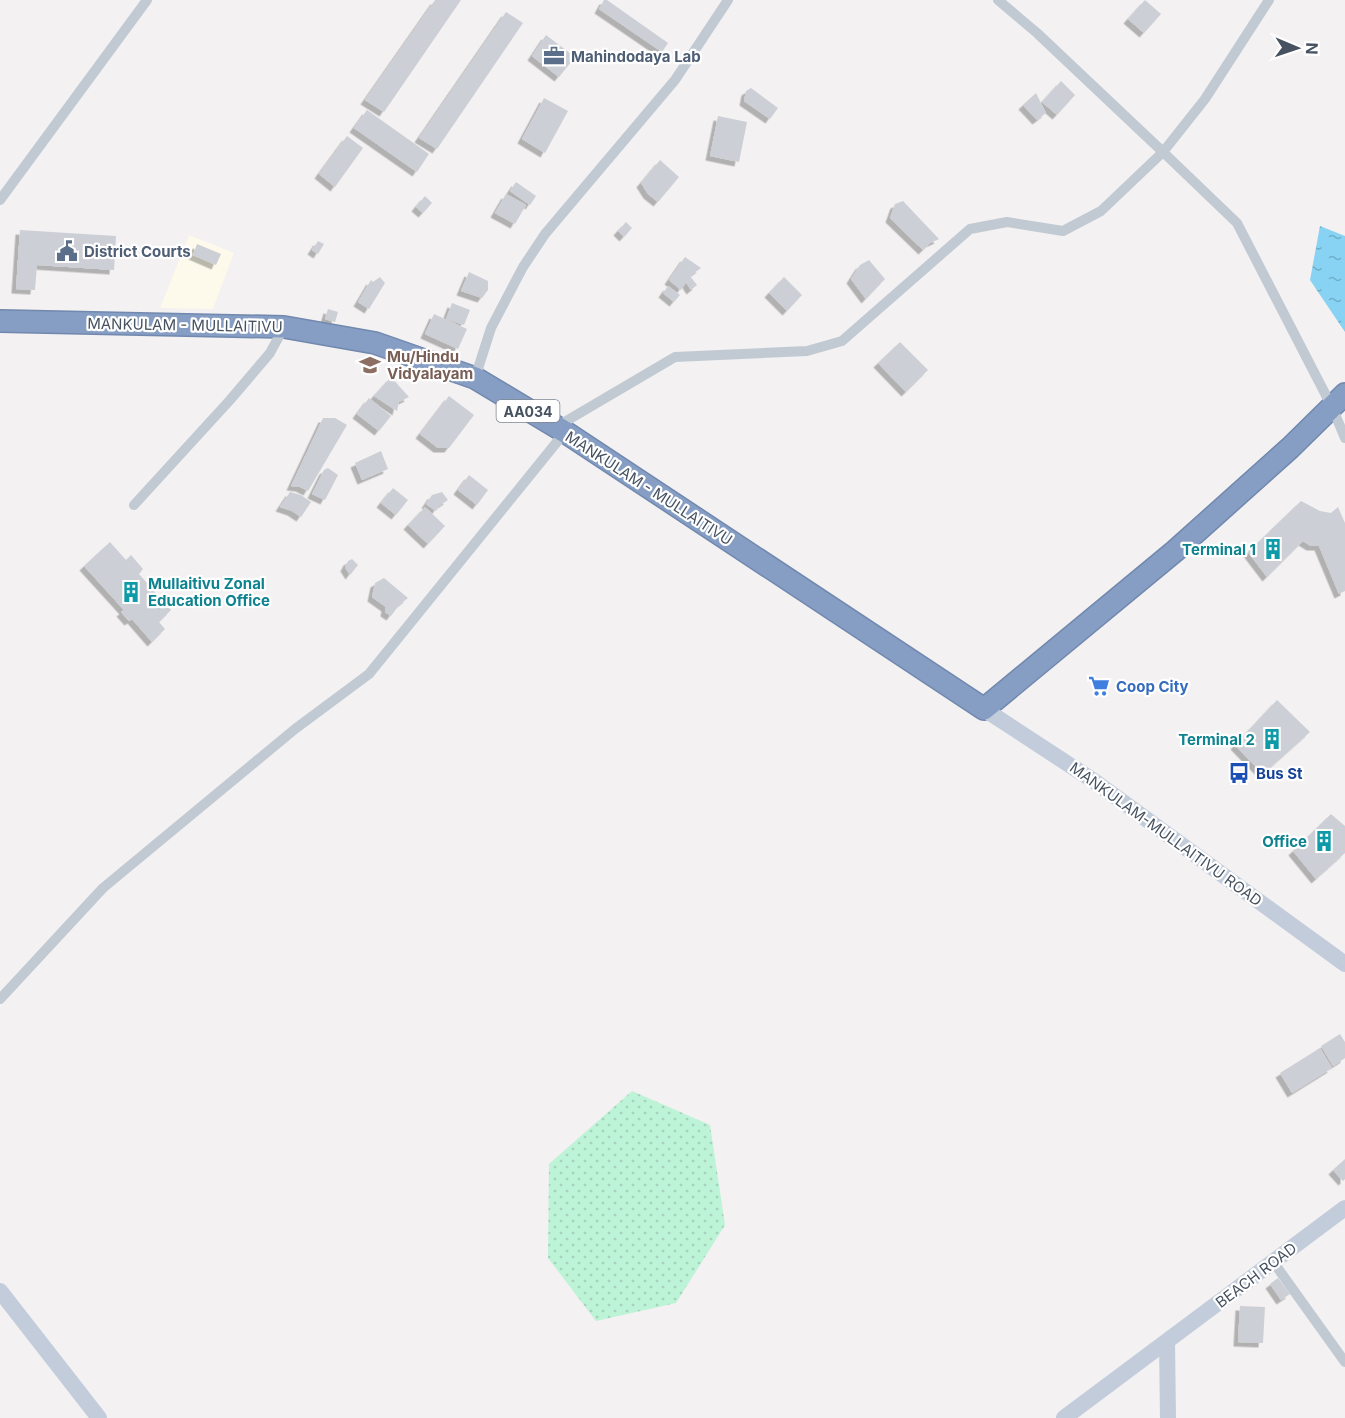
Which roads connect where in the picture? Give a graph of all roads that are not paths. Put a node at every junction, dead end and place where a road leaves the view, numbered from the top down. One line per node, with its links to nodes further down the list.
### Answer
1 (147, 0): 6 (street)
2 (728, 0): 9 (street)
3 (998, 0): 5 (street)
4 (1269, 0): 5 (street)
5 (1163, 152): 10 (street); 11 (street)
6 (0, 200)
7 (0, 321): 8 (highway, MANKULAM - MULLAITIVU / AA034)
8 (284, 327): 9 (highway, MANKULAM - MULLAITIVU / AA034); 13 (street)
9 (475, 378): 11 (highway, MANKULAM - MULLAITIVU / AA034)
10 (1338, 400): 12 (street); 14 (highway)
11 (560, 430): 14 (highway, MANKULAM - MULLAITIVU / AA034); 16 (street)
12 (1345, 438)
13 (134, 505)
14 (984, 709): 15 (street, MANKULAM-MULLAITIVU ROAD)
15 (1345, 964)
16 (0, 999)
17 (1345, 1208): 18 (street, BEACH ROAD)
18 (1274, 1263): 20 (street, BEACH ROAD); 21 (street)
19 (0, 1291): 22 (street)
20 (1167, 1342): 23 (street, BEACH ROAD); 24 (street)
21 (1345, 1362)
22 (99, 1418)
23 (1064, 1418)
24 (1168, 1418)

